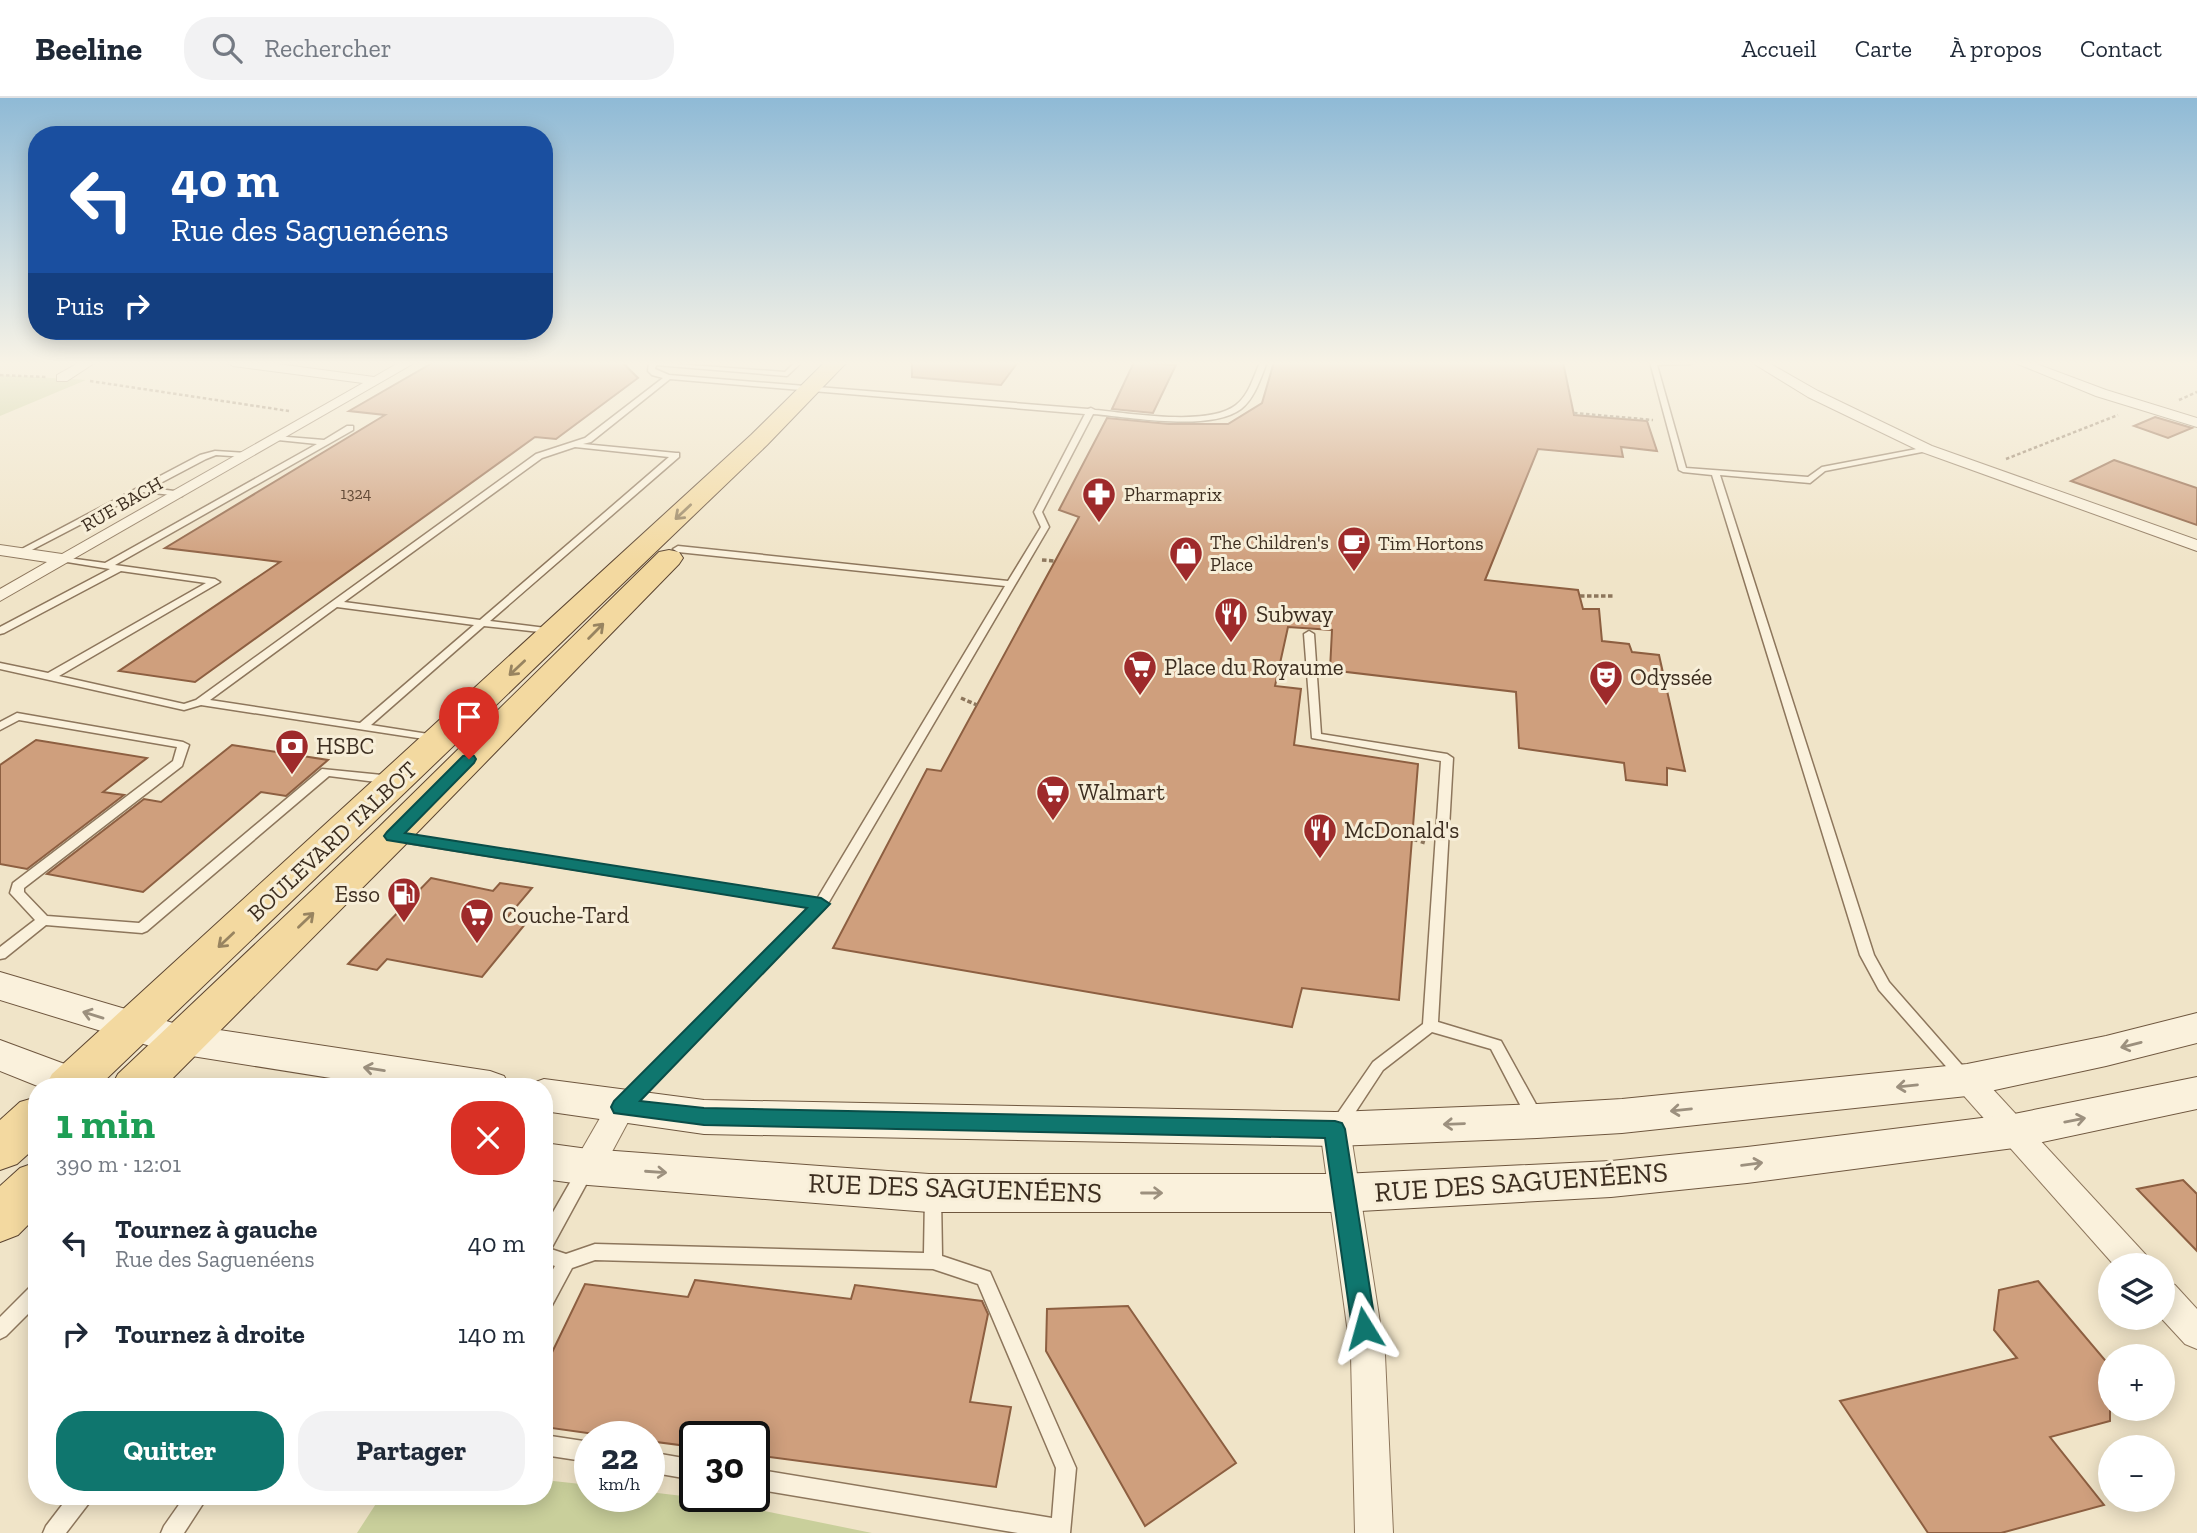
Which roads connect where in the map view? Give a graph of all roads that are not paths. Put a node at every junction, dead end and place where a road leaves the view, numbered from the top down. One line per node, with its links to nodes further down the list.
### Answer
1 (293, 429): 9 (street, RUE BACH)
2 (348, 429): 10 (lane)
3 (602, 429): 11 (lane)
4 (766, 429): 29 (main road, BOULEVARD TALBOT, one-way to 29)
5 (777, 429): 18 (main road, BOULEVARD TALBOT)
6 (1081, 429): 24 (lane)
7 (1670, 429): 14 (lane)
8 (1885, 429): 12 (street)
9 (278, 438): 10 (lane); 13 (street, RUE BACH)
10 (324, 442): 22 (lane)
11 (570, 445): 26 (lane); 27 (lane)
12 (1927, 449): 14 (lane); 17 (street)
13 (247, 455): 15 (lane); 16 (street, RUE BACH)
14 (1715, 472): 54 (lane)
15 (142, 489): 16 (lane); 20 (lane)
16 (179, 494): 21 (street, RUE BACH)
17 (2197, 546)
18 (678, 549): 24 (lane); 40 (main road, BOULEVARD TALBOT, one-way to 18)
19 (0, 550): 20 (street)
20 (19, 553): 21 (street)
21 (64, 559): 22 (lane); 25 (street, RUE BACH)
22 (107, 566): 23 (lane)
23 (120, 568): 28 (lane); 32 (lane)
24 (1011, 584): 41 (lane)
25 (0, 596)
26 (335, 604): 27 (lane); 33 (lane)
27 (481, 623): 29 (lane); 37 (lane)
28 (0, 631)
29 (555, 633): 38 (main road, BOULEVARD TALBOT, one-way to 38)
30 (1309, 634): 45 (lane)
31 (0, 666): 32 (lane)
32 (51, 676): 33 (lane)
33 (200, 702): 37 (lane)
34 (0, 714): 35 (lane)
35 (17, 716): 36 (lane); 42 (lane)
36 (0, 727)
37 (362, 727): 38 (lane)
38 (441, 738): 39 (main road, BOULEVARD TALBOT)
39 (396, 781): 42 (lane); 46 (main road, BOULEVARD TALBOT, one-way to 46)
40 (392, 836): 41 (lane); 48 (main road, BOULEVARD TALBOT, one-way to 40)
41 (821, 904): 57 (lane)
42 (43, 920): 43 (lane)
43 (0, 954)
44 (0, 986): 46 (street, one-way to 44)
45 (1430, 1026): 58 (lane); 60 (lane)
46 (133, 1027): 48 (street); 51 (main road, BOULEVARD TALBOT)
47 (2197, 1028): 54 (street, one-way to 54)
48 (182, 1039): 52 (main road, BOULEVARD TALBOT); 53 (street, one-way to 48)
49 (0, 1055): 50 (street)
50 (56, 1078)
51 (83, 1078)
52 (143, 1078)
53 (432, 1078)
54 (1967, 1080): 58 (street, one-way to 58); 61 (street)
55 (2197, 1093): 61 (street, RUE DES SAGUENÉENS, one-way to 55)
56 (553, 1096): 57 (street)
57 (621, 1107): 60 (street); 64 (street)
58 (1537, 1121): 60 (street, one-way to 60)
59 (28, 1124): 62 (main road)
60 (1335, 1129): 67 (street)
61 (2014, 1131): 67 (street, RUE DES SAGUENÉENS, one-way to 61); 70 (street)
62 (0, 1150)
63 (553, 1162): 64 (street, RUE DES SAGUENÉENS)
64 (588, 1167): 66 (street, RUE DES SAGUENÉENS, one-way to 66); 69 (lane)
65 (28, 1191): 68 (main road)
66 (933, 1193): 67 (street, RUE DES SAGUENÉENS, one-way to 67); 72 (lane)
67 (1342, 1193): 86 (street)
68 (0, 1219)
69 (553, 1228)
70 (2124, 1253)
71 (553, 1257): 73 (lane)
72 (933, 1261): 73 (lane); 81 (lane)
73 (566, 1262): 74 (lane)
74 (553, 1286)
75 (28, 1301): 77 (lane)
76 (2175, 1309): 78 (street)
77 (0, 1330)
78 (2197, 1334)
79 (553, 1446): 80 (lane)
80 (574, 1450)
81 (770, 1482)
82 (75, 1505): 84 (lane)
83 (191, 1505): 85 (lane)
84 (53, 1533)
85 (171, 1533)
86 (1374, 1533)

